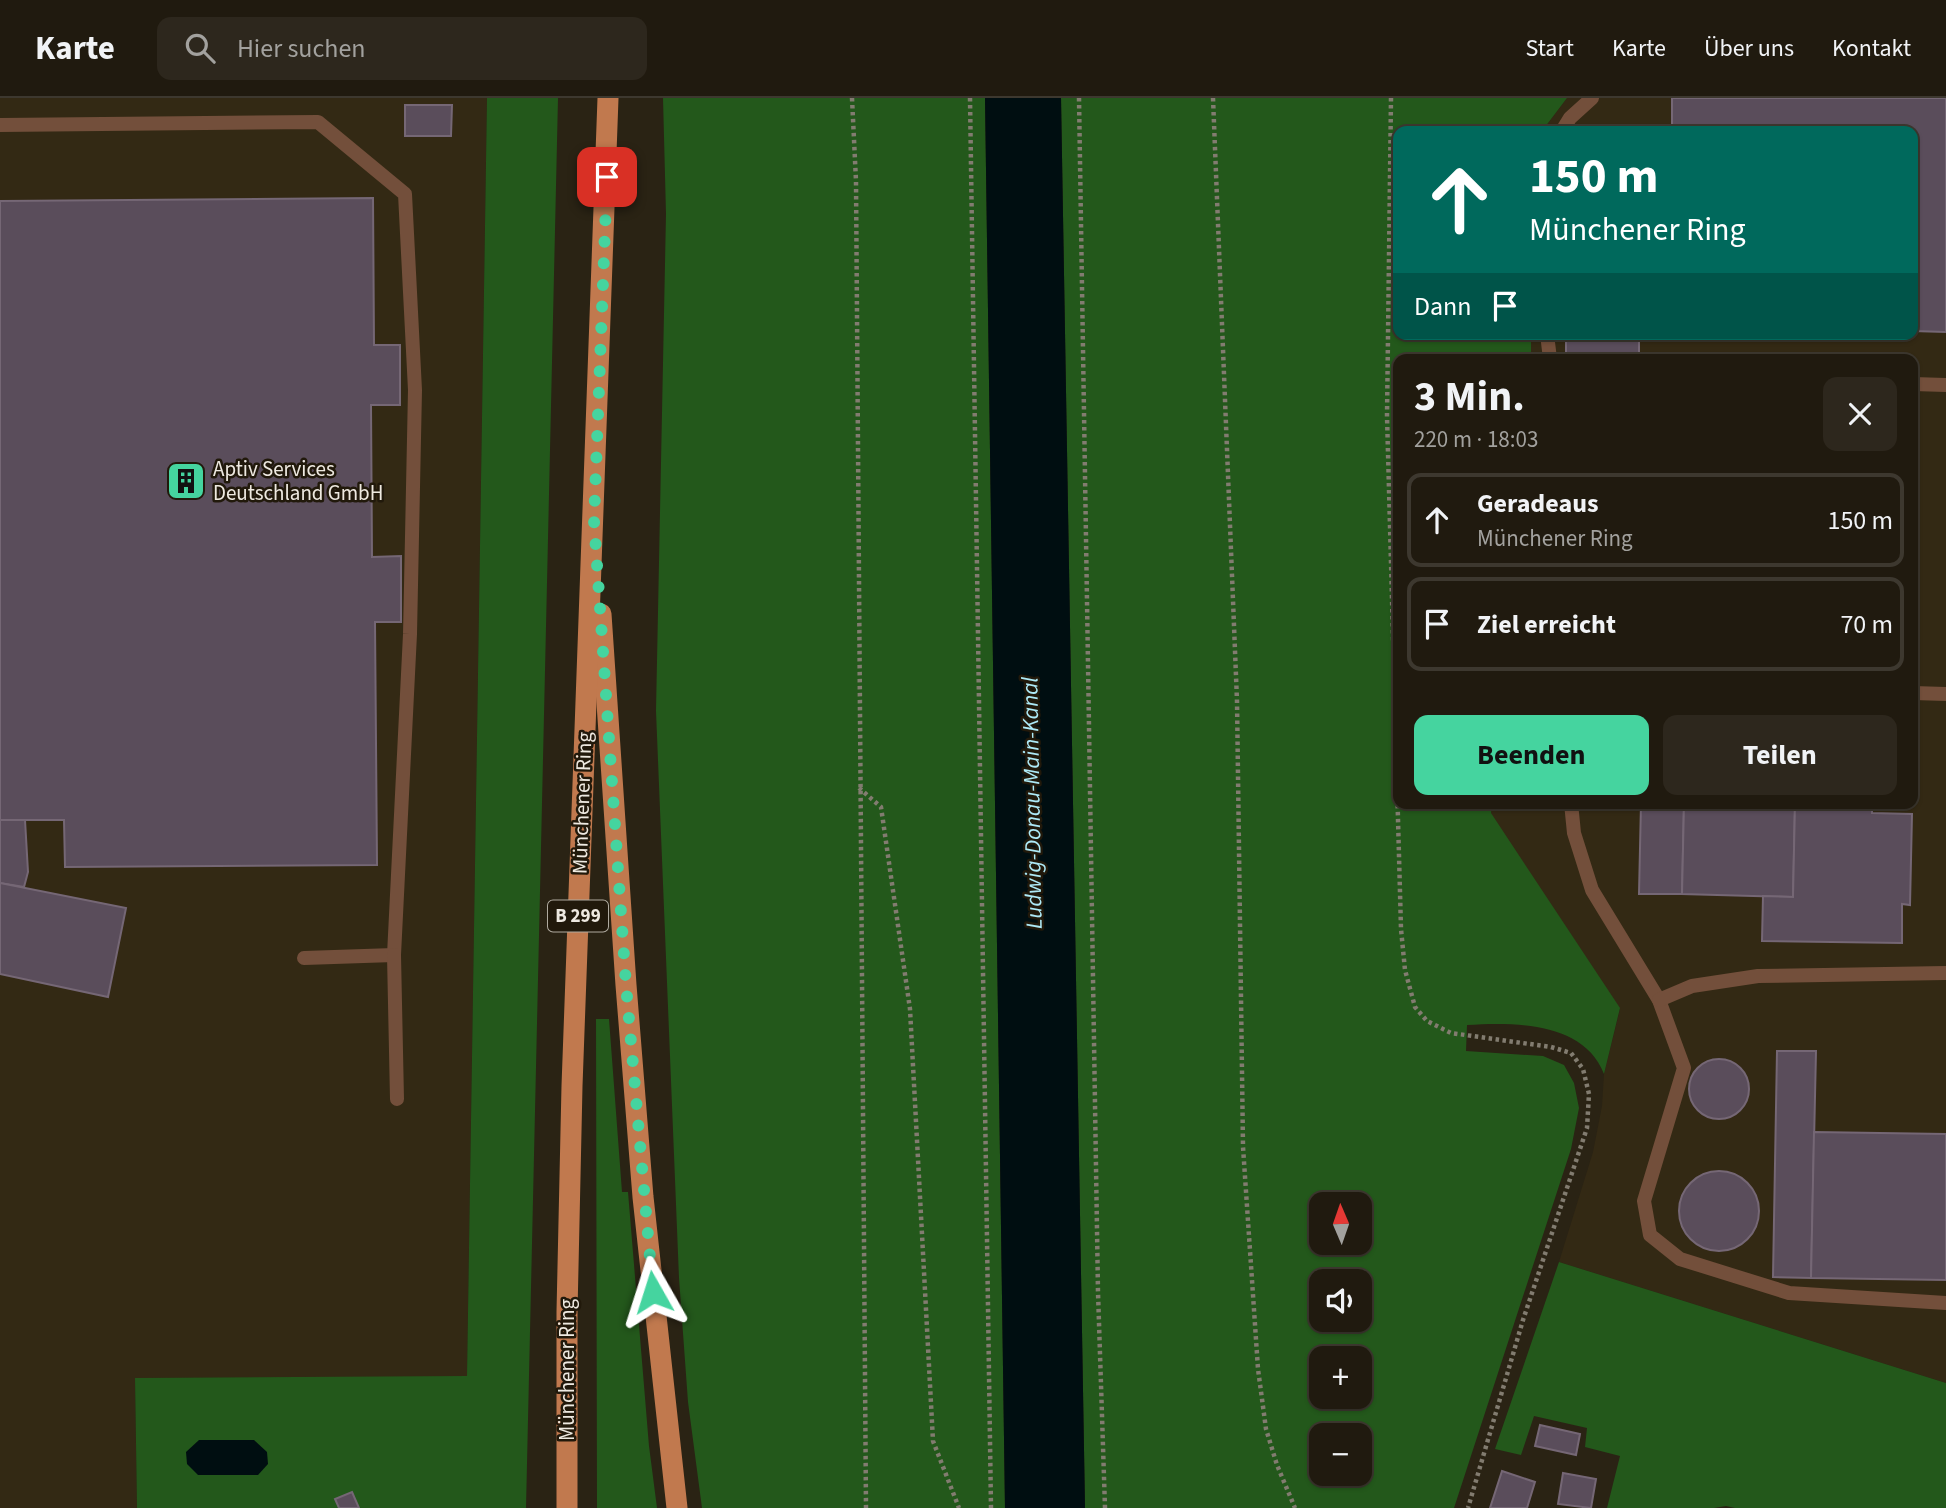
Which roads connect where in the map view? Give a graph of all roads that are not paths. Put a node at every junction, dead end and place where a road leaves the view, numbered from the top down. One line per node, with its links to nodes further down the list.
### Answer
1 (611, 98): 7 (main road, Münchener Ring / B 299)
2 (1592, 98): 4 (lane)
3 (0, 125): 11 (lane)
4 (1565, 126)
5 (1918, 384): 6 (lane)
6 (1946, 385)
7 (594, 521): 17 (main road, Münchener Ring / B 299); 18 (main road, B 299)
8 (1918, 693): 9 (lane)
9 (1946, 694)
10 (1572, 809): 14 (lane)
11 (394, 955): 12 (lane); 15 (lane)
12 (304, 958)
13 (1946, 973): 14 (lane)
14 (1659, 1000): 16 (lane)
15 (397, 1099)
16 (1946, 1303)
17 (568, 1508)
18 (677, 1508)

